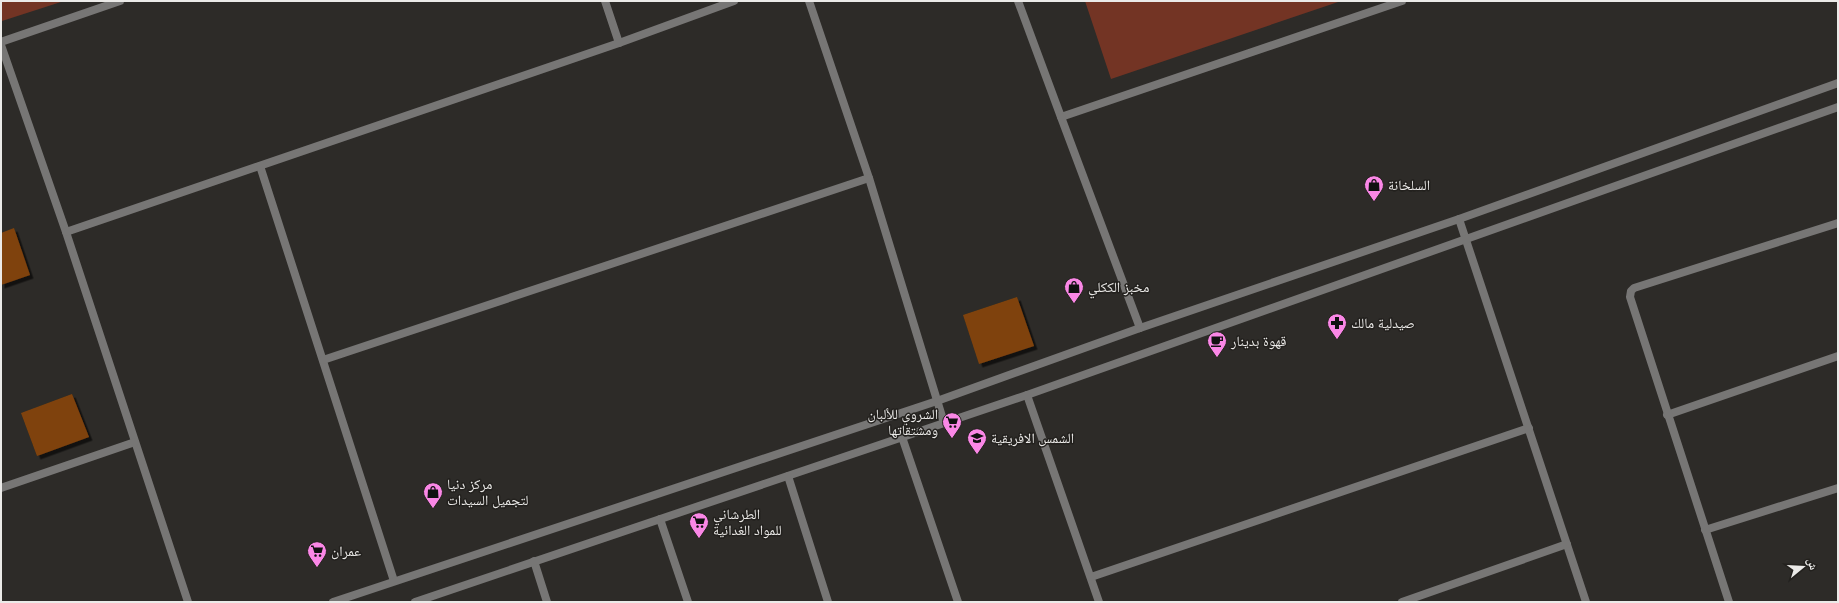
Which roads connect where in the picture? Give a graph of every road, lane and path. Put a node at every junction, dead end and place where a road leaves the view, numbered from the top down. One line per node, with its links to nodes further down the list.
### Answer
1 (120, 1): 7 (street)
2 (604, 1): 8 (street)
3 (734, 1): 8 (street)
4 (809, 1): 13 (street)
5 (1018, 1): 11 (street)
6 (1402, 1): 11 (street)
7 (1, 43): 16 (street)
8 (619, 43): 12 (street)
9 (1838, 82): 14 (street)
10 (1838, 107): 17 (street)
11 (1061, 117): 18 (street)
12 (260, 166): 16 (street); 20 (street)
13 (868, 178): 20 (street); 22 (street)
14 (1459, 218): 17 (street); 18 (street)
15 (1838, 223): 23 (street)
16 (66, 232): 27 (street)
17 (1466, 238): 21 (street); 25 (street)
18 (1140, 328): 22 (street)
19 (1838, 356): 23 (street)
20 (323, 360): 36 (street)
21 (1027, 395): 24 (street); 35 (street)
22 (937, 401): 24 (street); 36 (street)
23 (1667, 415): 32 (street)
24 (944, 423): 26 (street)
25 (1529, 428): 33 (street); 35 (street)
26 (902, 437): 28 (street); 43 (street)
27 (135, 442): 29 (street); 37 (street)
28 (788, 476): 31 (street); 42 (street)
29 (1, 488)
30 (1838, 488): 32 (street)
31 (660, 519): 34 (street); 41 (street)
32 (1705, 530): 47 (street)
33 (1567, 544): 45 (street); 46 (street)
34 (534, 561): 39 (street); 40 (street)
35 (1091, 577): 44 (street)
36 (394, 581): 38 (street)
37 (188, 602)
38 (333, 602)
39 (415, 602)
40 (547, 602)
41 (688, 602)
42 (828, 602)
43 (958, 602)
44 (1099, 602)
45 (1402, 602)
46 (1586, 602)
47 (1729, 602)

